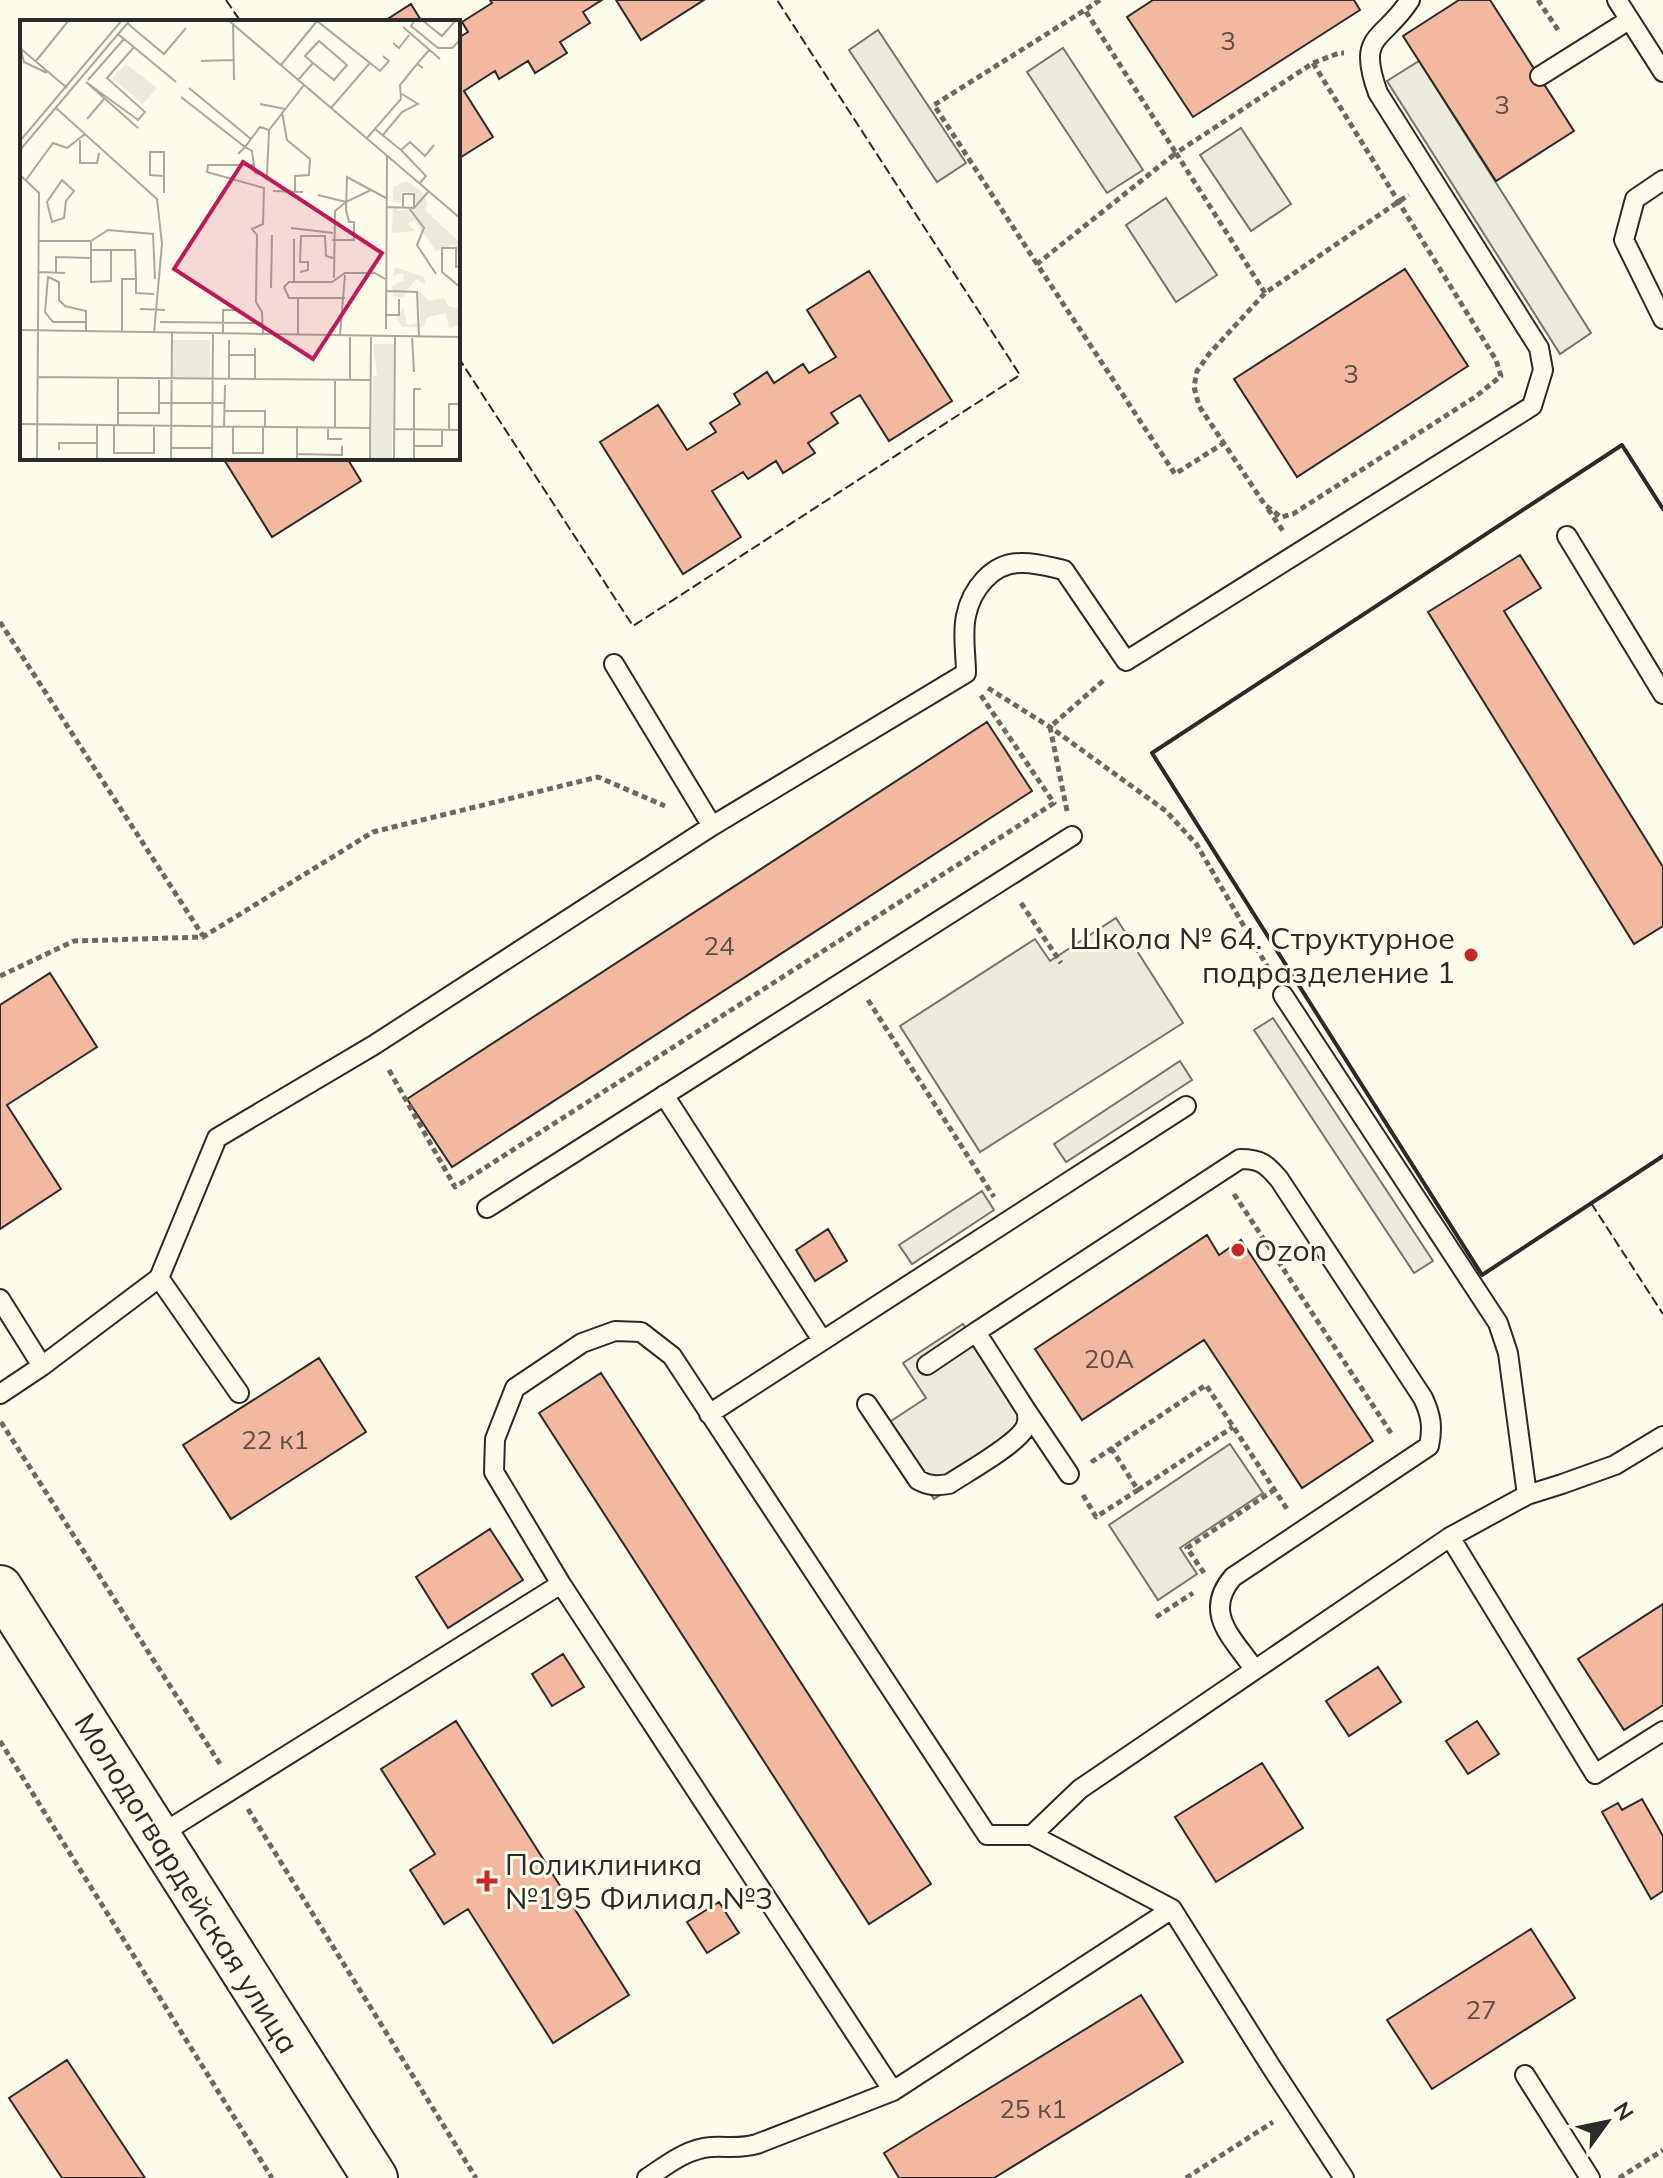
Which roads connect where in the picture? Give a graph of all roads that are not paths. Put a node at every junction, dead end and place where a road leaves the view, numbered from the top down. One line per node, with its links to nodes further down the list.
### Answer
1 (1410, 0): 11 (lane)
2 (1617, 0): 3 (lane)
3 (1629, 20): 4 (lane); 5 (lane)
4 (1663, 72)
5 (1540, 76)
6 (1663, 180): 7 (lane)
7 (1663, 319)
8 (1567, 536): 10 (lane)
9 (614, 664): 11 (lane)
10 (1663, 694)
11 (712, 826): 17 (lane)
12 (1072, 836): 14 (lane)
13 (1283, 995): 30 (lane)
14 (664, 1095): 16 (lane); 20 (lane)
15 (1186, 1106): 20 (lane)
16 (487, 1208)
17 (159, 1278): 22 (lane); 23 (lane)
18 (0, 1299): 22 (lane)
19 (976, 1332): 21 (lane); 26 (lane); 34 (lane)
20 (822, 1340): 27 (lane)
21 (927, 1365)
22 (42, 1366): 24 (lane)
23 (239, 1393)
24 (0, 1394)
25 (867, 1404): 26 (lane)
26 (1026, 1410): 29 (lane)
27 (709, 1414): 32 (lane); 36 (lane)
28 (1663, 1436): 30 (lane)
29 (1069, 1474)
30 (1527, 1495): 31 (lane)
31 (1450, 1537): 34 (lane); 35 (lane)
32 (561, 1584): 37 (lane); 40 (lane)
33 (0, 1588): 37 (street, Молодогвардейская улица)
34 (1254, 1669): 36 (lane)
35 (1663, 1731)
36 (1032, 1835): 38 (lane)
37 (158, 1836): 41 (street, Молодогвардейская улица)
38 (1172, 1909): 40 (lane); 43 (lane)
39 (1525, 2075): 44 (lane)
40 (893, 2091): 42 (lane)
41 (375, 2178)
42 (647, 2178)
43 (1344, 2178)
44 (1590, 2178)

